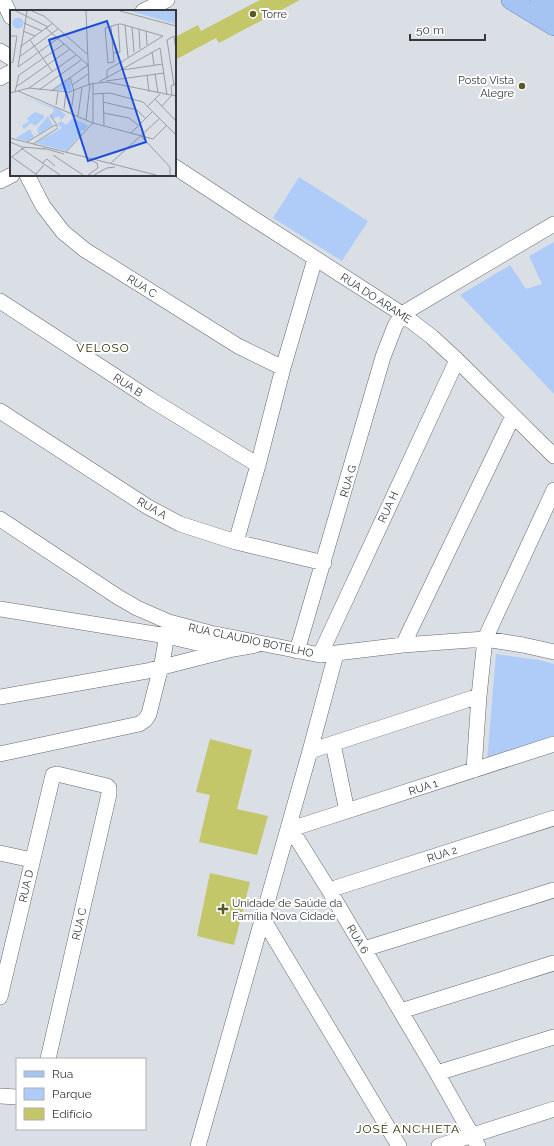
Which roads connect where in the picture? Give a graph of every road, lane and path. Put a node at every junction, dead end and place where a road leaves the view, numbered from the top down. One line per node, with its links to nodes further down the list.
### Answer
1 (3, 0): 5 (street)
2 (167, 0): 4 (street)
3 (511, 0): 6 (main road)
4 (145, 10)
5 (10, 15)
6 (554, 26)
7 (0, 51): 8 (street)
8 (10, 57)
9 (10, 73): 10 (street)
10 (0, 78)
11 (176, 168): 16 (street, RUA DO ARAME)
12 (10, 176): 14 (street)
13 (28, 176): 20 (street, RUA C)
14 (0, 181)
15 (554, 224): 18 (street)
16 (316, 259): 18 (street, RUA DO ARAME); 20 (street)
17 (0, 301): 24 (street, RUA B)
18 (402, 314): 19 (street, RUA DO ARAME); 28 (street, RUA G)
19 (457, 360): 22 (street, RUA DO ARAME); 40 (street, RUA H)
20 (283, 368): 24 (street)
21 (0, 411): 27 (street, RUA A)
22 (513, 416): 23 (street, RUA DO ARAME); 35 (street)
23 (554, 456)
24 (258, 465): 27 (street)
25 (554, 490): 33 (street)
26 (0, 519): 29 (street, RUA CLAUDIO BOTELHO)
27 (236, 542): 28 (street, RUA A)
28 (324, 563): 37 (street, RUA G)
29 (137, 608): 31 (street, RUA CLAUDIO BOTELHO); 32 (street)
30 (0, 609): 32 (street)
31 (168, 629): 32 (street); 34 (street, RUA CLAUDIO BOTELHO); 36 (street); 41 (street)
32 (130, 631)
33 (485, 639): 35 (street, RUA CLAUDIO BOTELHO); 38 (street, RUA CLAUDIO BOTELHO); 44 (street)
34 (261, 644): 36 (street); 37 (street, RUA CLAUDIO BOTELHO)
35 (403, 645): 39 (street, RUA CLAUDIO BOTELHO)
36 (229, 650): 41 (street)
37 (297, 651): 40 (street, RUA CLAUDIO BOTELHO)
38 (554, 652)
39 (336, 654): 40 (street, RUA CLAUDIO BOTELHO); 48 (street)
40 (320, 655)
41 (160, 668): 43 (street); 49 (street)
42 (0, 687): 43 (street)
43 (24, 692): 45 (street)
44 (479, 696): 46 (street); 50 (street)
45 (0, 697)
46 (334, 744): 48 (street); 52 (street)
47 (554, 744): 50 (street, RUA 1)
48 (310, 751): 54 (street)
49 (2, 755)
50 (474, 770): 52 (street, RUA 1)
51 (109, 788): 56 (street, RUA D); 65 (street, RUA C)
52 (347, 811): 54 (street, RUA 1)
53 (554, 818): 57 (street, RUA 2)
54 (290, 827): 57 (street, RUA 6); 59 (street)
55 (0, 852): 56 (street)
56 (32, 860): 62 (street, RUA D)
57 (329, 890): 60 (street, RUA 6)
58 (554, 890): 60 (street)
59 (263, 919): 71 (street); 72 (street)
60 (364, 948): 63 (street, RUA 6)
61 (554, 963): 63 (street)
62 (0, 997)
63 (401, 1012): 66 (street, RUA 6)
64 (554, 1037): 66 (street)
65 (48, 1058)
66 (438, 1073): 70 (street, RUA 6)
67 (0, 1096): 68 (street)
68 (16, 1097)
69 (554, 1109): 70 (street)
70 (475, 1141): 73 (street)
71 (198, 1146)
72 (399, 1146)
73 (439, 1146)

